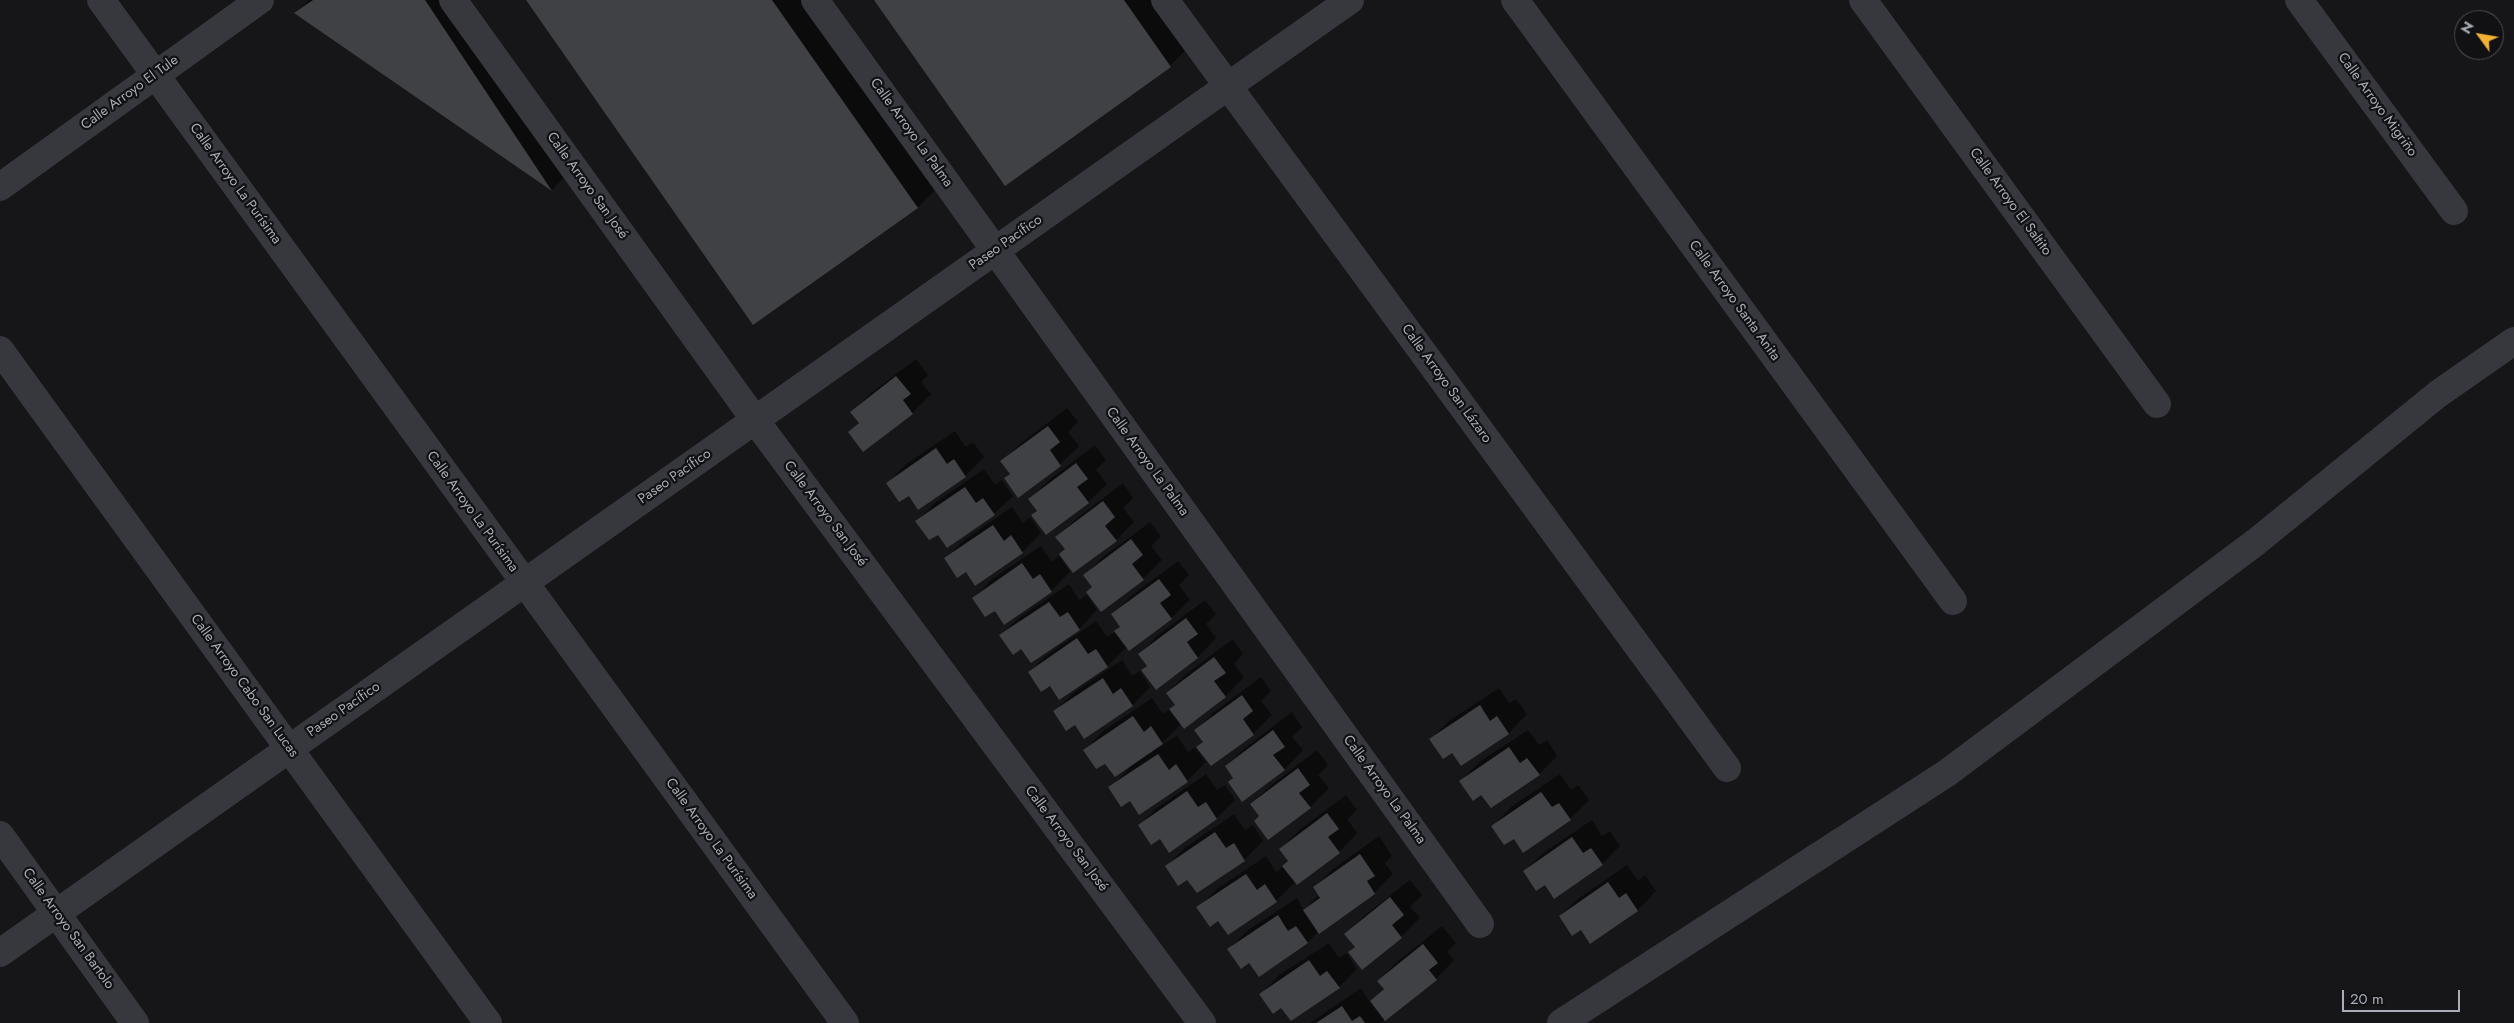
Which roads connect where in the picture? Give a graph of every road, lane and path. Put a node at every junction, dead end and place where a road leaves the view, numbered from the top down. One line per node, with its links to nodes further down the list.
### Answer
1 (102, 0): 10 (street, Calle Arroyo La Purísima)
2 (260, 0): 10 (street, Calle Arroyo El Tule)
3 (453, 0): 18 (street, Calle Arroyo San José)
4 (815, 0): 14 (street, Calle Arroyo La Palma)
5 (1165, 0): 11 (street, Calle Arroyo San Lázaro)
6 (1350, 0): 11 (street, Paseo Pacífico)
7 (1515, 0): 20 (street, Calle Arroyo Santa Anita)
8 (1863, 0): 17 (street, Calle Arroyo El Saltito)
9 (2299, 0): 13 (street, Calle Arroyo Migriño)
10 (156, 75): 12 (street, Calle Arroyo El Tule); 19 (street, Calle Arroyo La Purísima)
11 (1228, 86): 14 (street, Paseo Pacífico); 22 (street, Calle Arroyo San Lázaro)
12 (0, 187)
13 (2454, 211)
14 (995, 251): 18 (street, Paseo Pacífico); 25 (street, Calle Arroyo La Palma)
15 (2514, 340): 31 (street)
16 (0, 350): 21 (street, Calle Arroyo Cabo San Lucas)
17 (2157, 404)
18 (755, 420): 19 (street, Paseo Pacífico); 30 (street, Calle Arroyo San José)
19 (524, 584): 21 (street, Paseo Pacífico); 29 (street, Calle Arroyo La Purísima)
20 (1953, 601)
21 (290, 749): 24 (street, Paseo Pacífico); 28 (street, Calle Arroyo Cabo San Lucas)
22 (1727, 768)
23 (0, 835): 24 (street, Calle Arroyo San Bartolo)
24 (56, 913): 26 (street, Paseo Pacífico); 27 (street, Calle Arroyo San Bartolo)
25 (1480, 924)
26 (0, 953)
27 (135, 1023)
28 (488, 1023)
29 (845, 1023)
30 (1202, 1023)
31 (1561, 1023)

